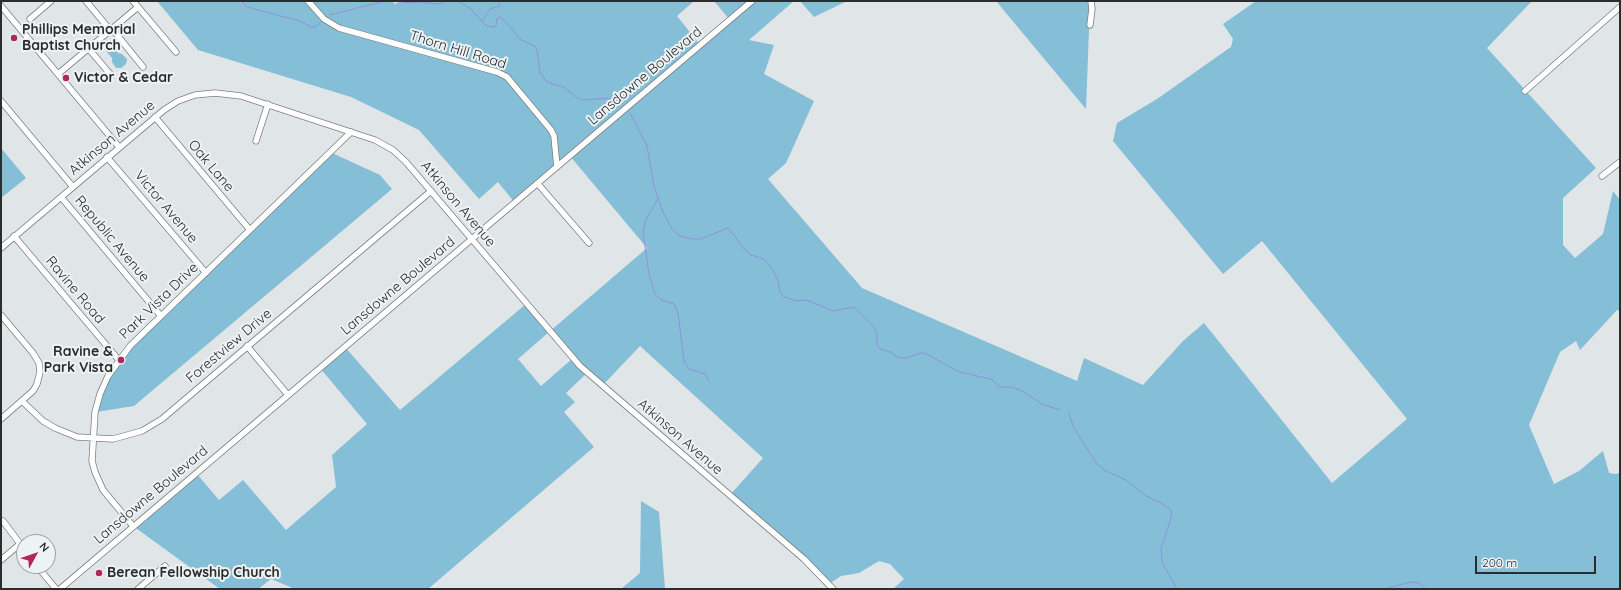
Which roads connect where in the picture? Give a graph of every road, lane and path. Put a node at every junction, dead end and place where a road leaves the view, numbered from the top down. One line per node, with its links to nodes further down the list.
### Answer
1 (51, 1): 10 (street)
2 (86, 1): 12 (street)
3 (133, 1): 8 (street)
4 (308, 1): 27 (street, Thorn Hill Road)
5 (752, 1): 27 (street, Lansdowne Boulevard)
6 (1091, 1): 11 (street)
7 (1, 6): 16 (street)
8 (138, 7): 12 (street); 14 (street)
9 (1620, 7): 18 (street)
10 (30, 19)
11 (1090, 25)
12 (111, 29): 13 (street); 15 (street)
13 (88, 48): 16 (street); 17 (street)
14 (176, 52)
15 (143, 66)
16 (58, 74): 24 (street)
17 (111, 75)
18 (1525, 91)
19 (1, 102): 30 (street, Republic Avenue)
20 (268, 104): 21 (street, Atkinson Avenue); 22 (street, Atkinson Avenue); 23 (street)
21 (155, 117): 24 (street, Atkinson Avenue); 33 (street, Oak Lane)
22 (352, 132): 31 (street, Atkinson Avenue); 33 (street, Park Vista Drive)
23 (256, 141)
24 (119, 147): 25 (street, Atkinson Avenue)
25 (108, 157): 30 (street, Atkinson Avenue); 38 (street, Victor Avenue)
26 (1620, 162): 28 (street)
27 (557, 167): 29 (street, Lansdowne Boulevard)
28 (1602, 176)
29 (538, 184): 35 (street, Lansdowne Boulevard); 36 (street)
30 (73, 187): 32 (street, Atkinson Avenue)
31 (431, 191): 35 (street, Atkinson Avenue); 41 (street, Forestview Drive)
32 (61, 197): 34 (street, Atkinson Avenue); 40 (street, Republic Avenue)
33 (250, 230): 38 (street, Park Vista Drive)
34 (14, 236): 37 (street, Atkinson Avenue); 42 (street, Ravine Road)
35 (472, 239): 43 (street, Lansdowne Boulevard); 57 (street, Atkinson Avenue)
36 (589, 243)
37 (1, 248)
38 (206, 273): 40 (street, Park Vista Drive)
39 (1, 315): 44 (street)
40 (161, 316): 42 (street, Park Vista Drive)
41 (248, 346): 43 (street); 46 (street, Forestview Drive)
42 (118, 359): 46 (street, Park Vista Drive)
43 (288, 395): 48 (street, Lansdowne Boulevard)
44 (22, 401): 45 (street); 46 (street, Forestview Drive)
45 (1, 419)
46 (93, 439): 48 (street, Park Vista Drive)
47 (2, 522): 49 (street)
48 (133, 526): 55 (street, Lansdowne Boulevard)
49 (16, 540)
50 (16, 551): 51 (street)
51 (1, 560)
52 (165, 566): 56 (street)
53 (44, 574): 54 (street)
54 (56, 589)
55 (60, 589)
56 (138, 589)
57 (834, 589)

